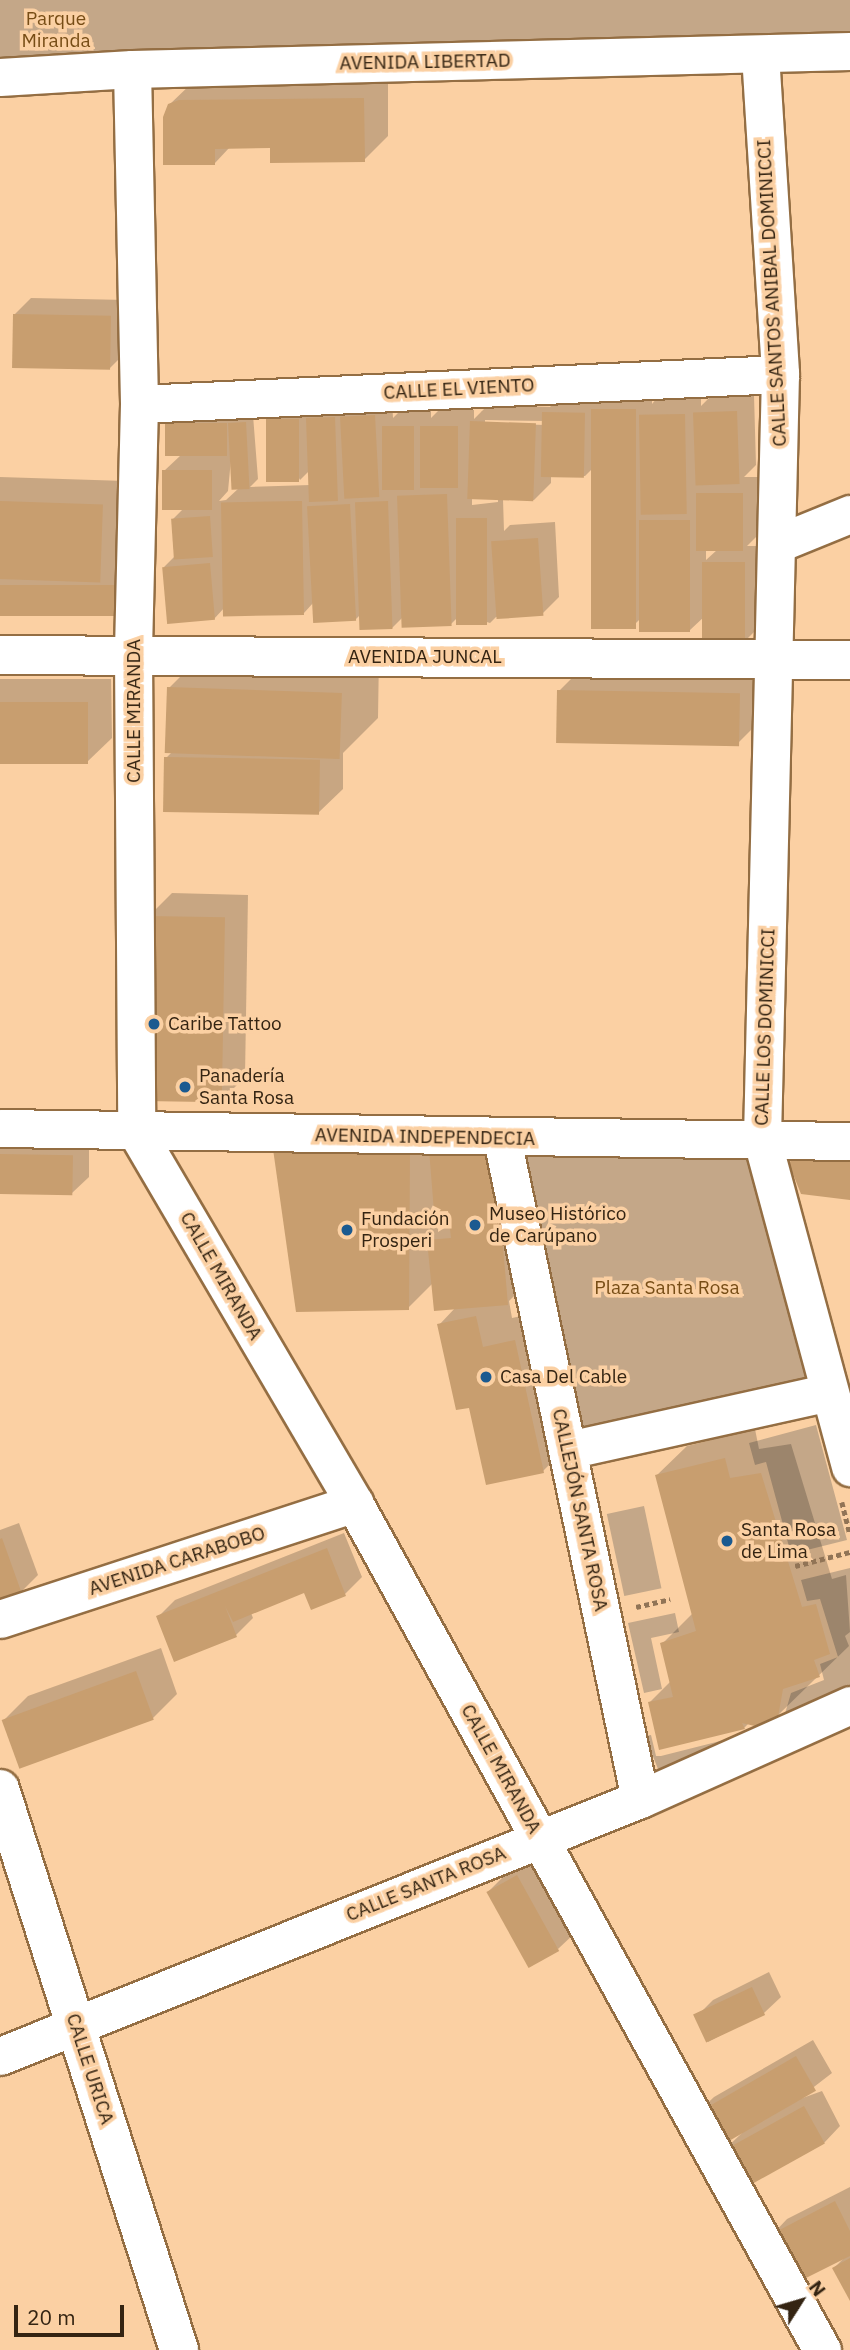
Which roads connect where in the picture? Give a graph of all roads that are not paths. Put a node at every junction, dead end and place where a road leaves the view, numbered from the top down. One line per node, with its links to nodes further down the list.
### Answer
1 (850, 51): 2 (street, AVENIDA LIBERTAD)
2 (760, 54): 3 (street, AVENIDA LIBERTAD); 5 (street, CALLE SANTOS ANIBAL DOMINICCI)
3 (132, 69): 4 (street, AVENIDA LIBERTAD); 6 (street, CALLE MIRANDA)
4 (0, 77)
5 (780, 374): 6 (street, CALLE EL VIENTO); 8 (street, CALLE SANTOS ANIBAL DOMINICCI)
6 (139, 404): 9 (street, CALLE MIRANDA)
7 (850, 514): 8 (street)
8 (779, 543): 11 (street, CALLE SANTOS ANIBAL DOMINICCI)
9 (133, 654): 10 (main road, AVENIDA JUNCAL); 11 (main road, AVENIDA JUNCAL); 14 (street, CALLE MIRANDA)
10 (0, 655)
11 (776, 659): 12 (main road, AVENIDA JUNCAL); 16 (street, CALLE LOS DOMINICCI)
12 (850, 660)
13 (0, 1128): 14 (street, AVENIDA INDEPENDECIA)
14 (136, 1131): 15 (street, AVENIDA INDEPENDECIA); 21 (street, CALLE MIRANDA)
15 (502, 1139): 16 (street, AVENIDA INDEPENDECIA); 19 (street, CALLEJÓN SANTA ROSA)
16 (762, 1140): 17 (street, AVENIDA INDEPENDECIA); 18 (street, CALLE LOS DOMINICCI)
17 (850, 1141)
18 (829, 1392): 19 (street); 20 (street, CALLE LOS DOMINICCI)
19 (568, 1450): 25 (street, CALLEJÓN SANTA ROSA)
20 (845, 1480)
21 (354, 1503): 22 (street, AVENIDA CARABOBO); 26 (street, CALLE MIRANDA)
22 (0, 1619)
23 (850, 1705): 25 (street, CALLE SANTA ROSA)
24 (0, 1789): 27 (main road, CALLE URICA)
25 (640, 1799): 26 (street, CALLE SANTA ROSA)
26 (539, 1838): 27 (street, CALLE SANTA ROSA); 30 (street, CALLE MIRANDA)
27 (76, 2026): 28 (street, CALLE SANTA ROSA); 29 (main road, CALLE URICA)
28 (0, 2056)
29 (179, 2350)
30 (822, 2350)

